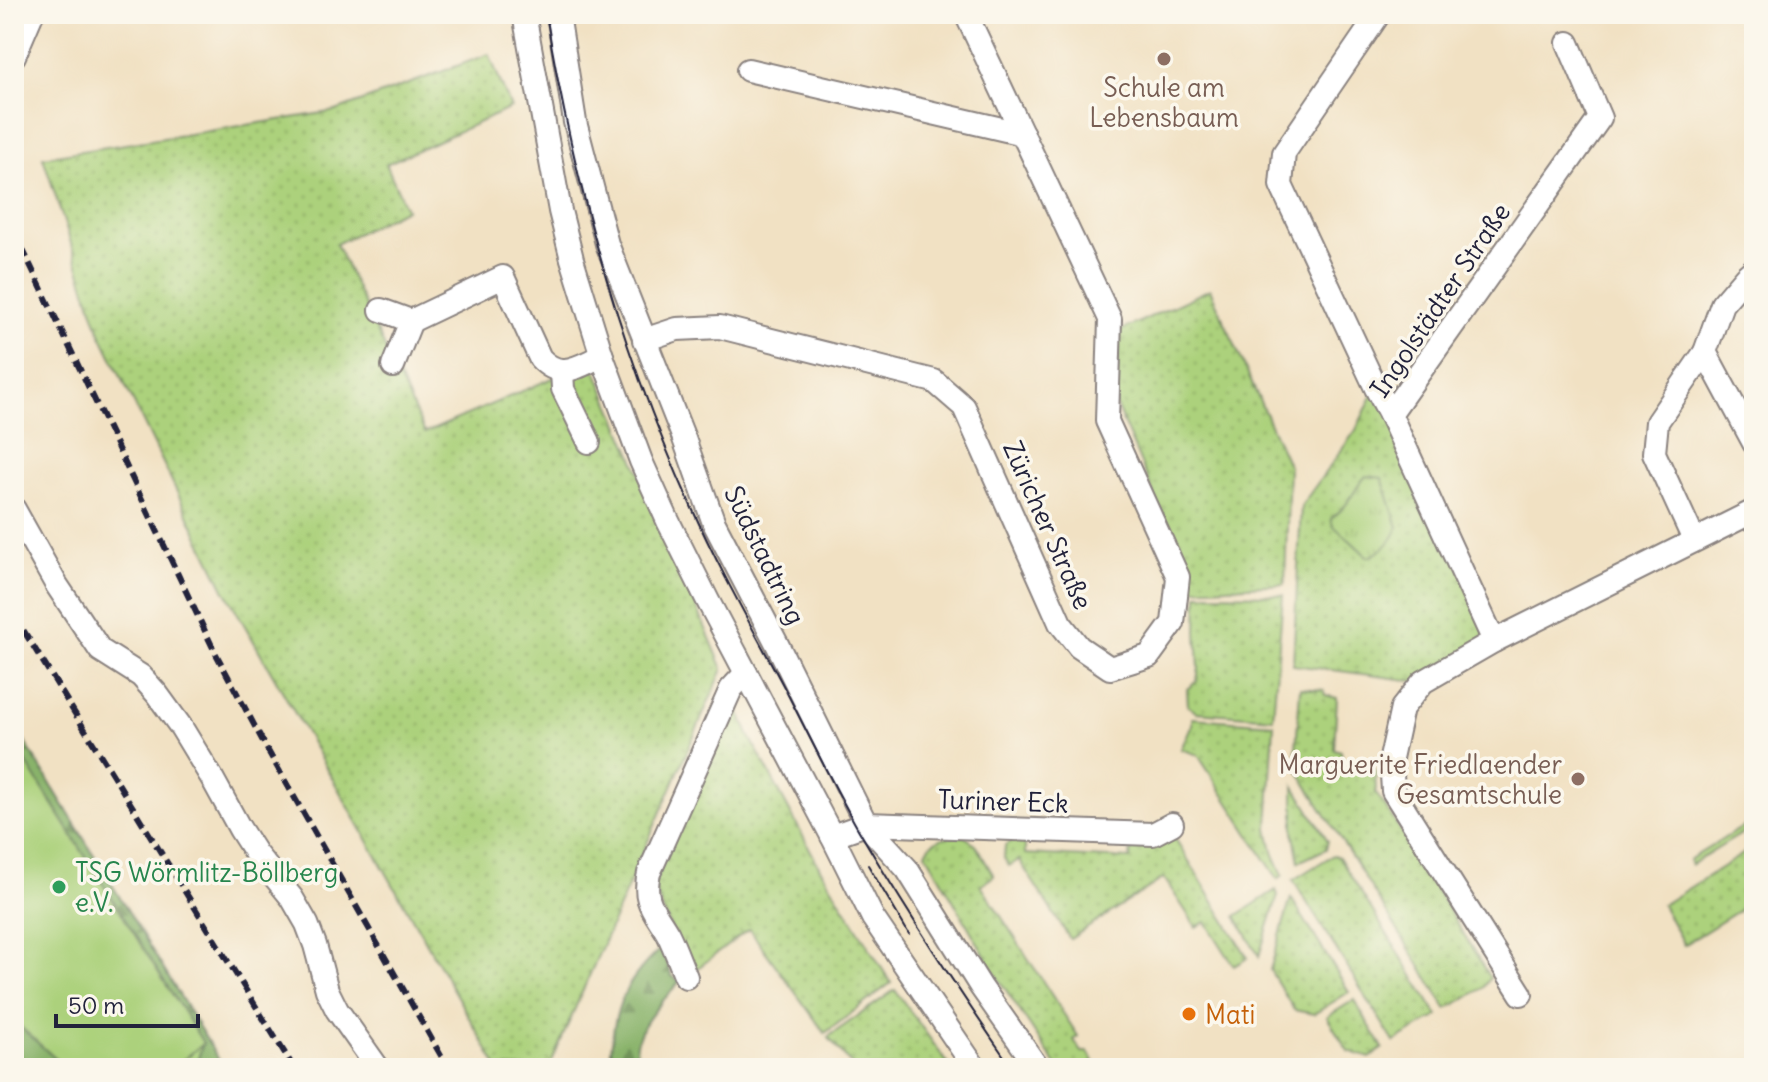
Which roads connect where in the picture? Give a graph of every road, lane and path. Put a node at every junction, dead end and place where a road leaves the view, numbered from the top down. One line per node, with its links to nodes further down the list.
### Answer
1 (32, 14): 7 (street)
2 (524, 14): 15 (street)
3 (558, 14): 13 (street, Südstadtring)
4 (966, 14): 9 (street, Züricher Straße)
5 (1379, 14): 18 (street)
6 (1568, 43): 18 (street, Ingolstädter Straße)
7 (14, 56)
8 (748, 70): 9 (street)
9 (1023, 134): 13 (street, Züricher Straße)
10 (1754, 269): 14 (street)
11 (381, 310): 12 (street)
12 (411, 321): 16 (street); 17 (street)
13 (644, 340): 26 (street, Südstadtring)
14 (1705, 352): 20 (street); 23 (street)
15 (602, 356): 17 (street); 25 (street)
16 (393, 366)
17 (562, 371): 19 (street)
18 (1390, 414): 24 (street, Ingolstädter Straße)
19 (589, 442)
20 (1754, 443)
21 (14, 509): 31 (street)
22 (1754, 511): 23 (street)
23 (1694, 540): 24 (street)
24 (1494, 641): 30 (street)
25 (746, 673): 28 (street); 29 (street)
26 (866, 824): 27 (street, Turiner Eck); 28 (street, Turiner Eck); 33 (street, Südstadtring)
27 (1172, 824)
28 (832, 836): 32 (street)
29 (686, 977)
30 (1521, 994)
31 (378, 1068)
32 (975, 1068)
33 (1038, 1068)

